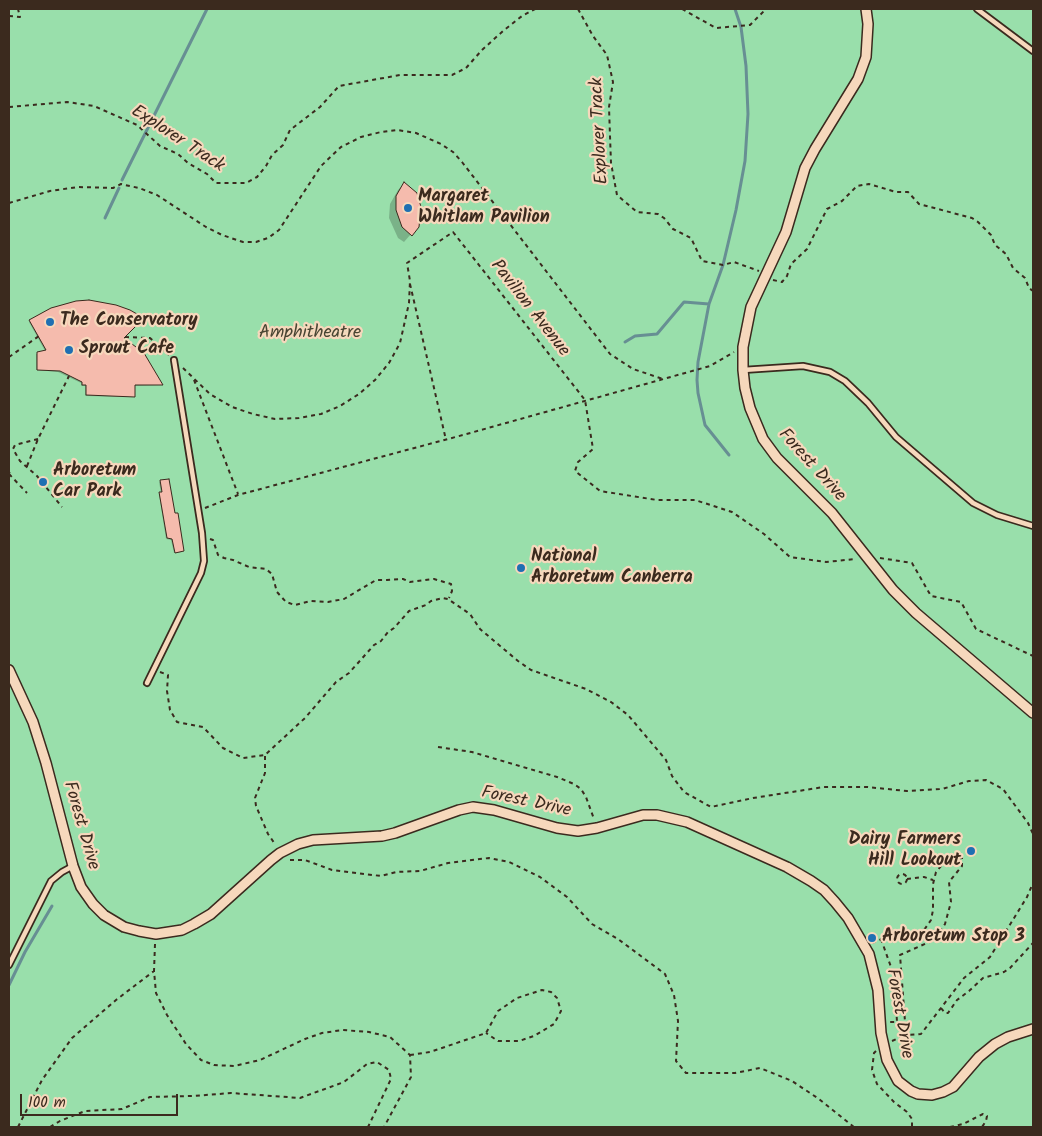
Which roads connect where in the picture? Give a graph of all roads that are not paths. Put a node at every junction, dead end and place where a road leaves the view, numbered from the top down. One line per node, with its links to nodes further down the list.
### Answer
1 (866, 9): 5 (street, Forest Drive)
2 (977, 9): 3 (lane)
3 (1033, 51)
4 (174, 360): 8 (lane)
5 (742, 370): 6 (lane); 9 (street, Forest Drive)
6 (1033, 526)
7 (9, 670): 10 (street, Forest Drive)
8 (147, 683)
9 (1033, 712)
10 (73, 866): 11 (lane); 12 (street, Forest Drive)
11 (9, 965)
12 (1033, 1029)

